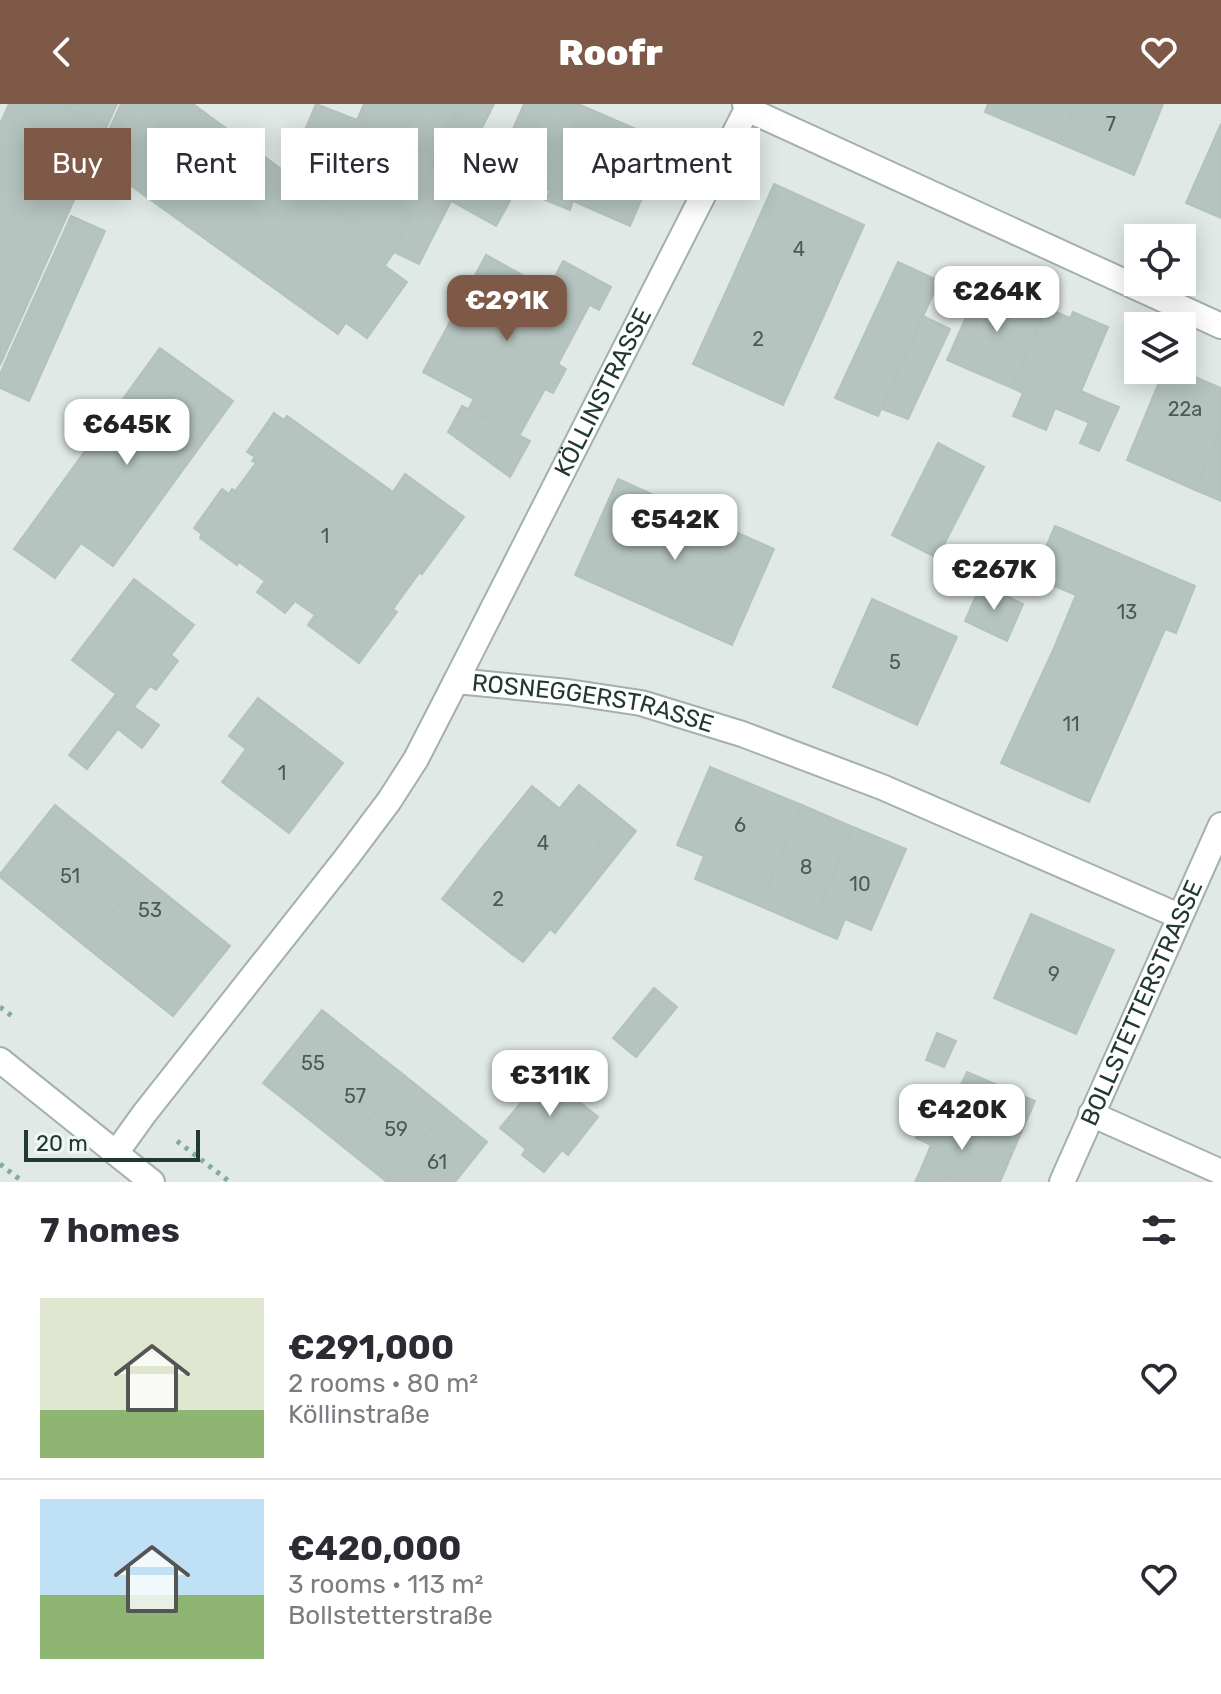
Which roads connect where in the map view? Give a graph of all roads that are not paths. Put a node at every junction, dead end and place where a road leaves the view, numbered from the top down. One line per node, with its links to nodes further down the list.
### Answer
1 (746, 107): 2 (street); 3 (street, KÖLLINSTRASSE)
2 (1221, 326)
3 (456, 681): 5 (street, ROSNEGGERSTRASSE); 8 (street, ROSNEGGERSTRASSE)
4 (1221, 825): 5 (street, BOLLSTETTERSTRASSE)
5 (1179, 916): 7 (street, BOLLSTETTERSTRASSE)
6 (0, 1060): 8 (street)
7 (1091, 1114): 9 (street); 11 (street, BOLLSTETTERSTRASSE)
8 (116, 1153): 10 (street)
9 (1221, 1172)
10 (152, 1182)
11 (1062, 1182)

